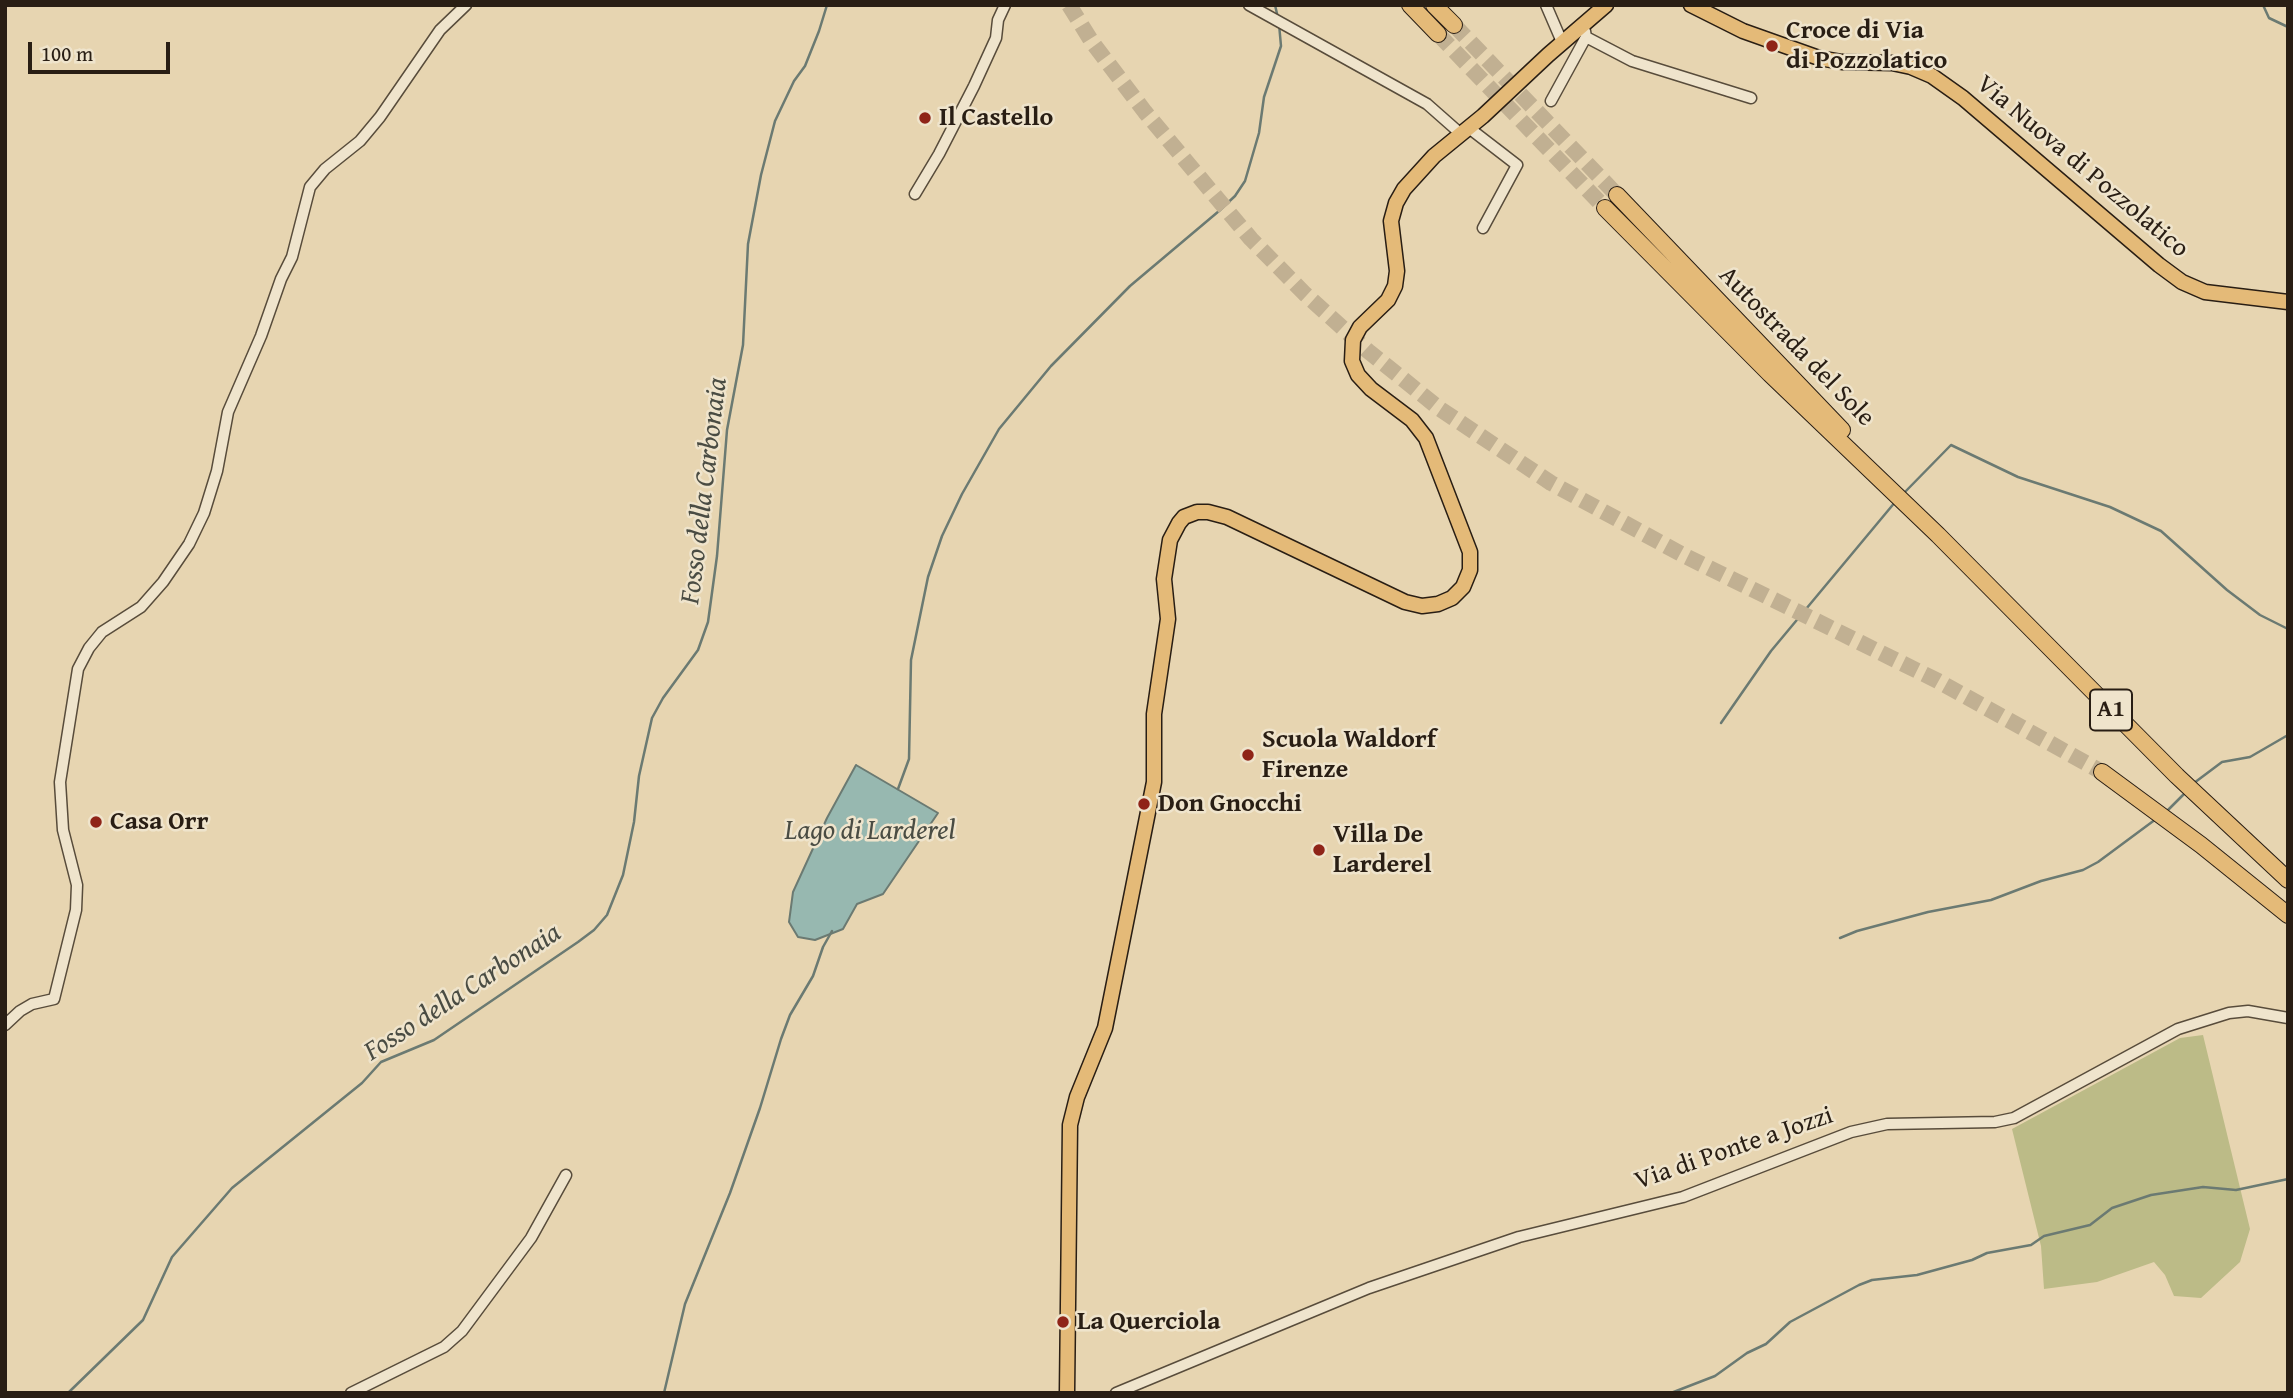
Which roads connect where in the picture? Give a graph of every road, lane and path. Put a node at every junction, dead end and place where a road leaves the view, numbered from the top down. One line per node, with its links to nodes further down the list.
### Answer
1 (466, 5): 26 (street)
2 (1005, 5): 16 (street)
3 (1249, 5): 15 (street)
4 (1410, 5): 11 (highway)
5 (1434, 5): 9 (highway)
6 (1546, 5): 12 (street)
7 (1606, 5): 10 (main road)
8 (1691, 5): 20 (main road, Via Nuova di Pozzolatico)
9 (1454, 25)
10 (1584, 32): 12 (main road); 13 (street); 14 (street)
11 (1438, 34)
12 (1562, 42): 15 (main road)
13 (1751, 97)
14 (1551, 101)
15 (1465, 131): 19 (street); 29 (main road)
16 (915, 194)
17 (1617, 195): 21 (highway, Autostrada del Sole / A1)
18 (1605, 208): 21 (highway, Autostrada del Sole / A1)
19 (1483, 228)
20 (2288, 302)
21 (1938, 535): 23 (highway, Autostrada del Sole / A1)
22 (2102, 772): 24 (highway)
23 (2288, 880)
24 (2288, 915)
25 (2288, 1018): 30 (street, Via di Ponte a Jozzi)
26 (5, 1026)
27 (566, 1175): 28 (street)
28 (351, 1393)
29 (1067, 1393)
30 (1116, 1393)

